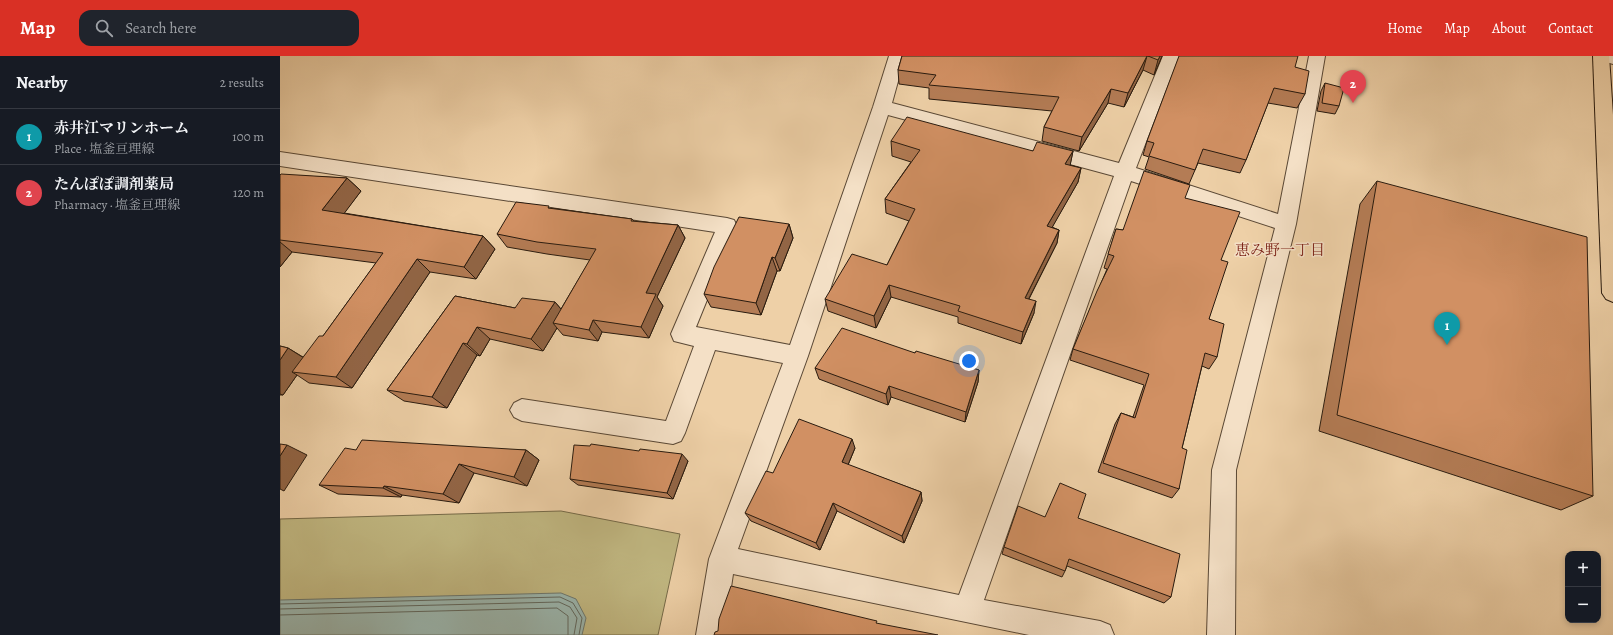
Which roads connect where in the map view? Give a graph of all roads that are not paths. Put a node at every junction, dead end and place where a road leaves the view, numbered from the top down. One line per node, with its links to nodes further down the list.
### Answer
1 (897, 56): 7 (street)
2 (1171, 56): 10 (street)
3 (1317, 56): 12 (street)
4 (1601, 56): 13 (main road)
5 (1605, 56): 6 (street)
6 (1613, 58)
7 (882, 107): 10 (street); 15 (street)
8 (280, 159): 9 (street)
9 (304, 163): 11 (street); 14 (street)
10 (1125, 172): 12 (street); 18 (street)
11 (290, 180)
12 (1286, 224): 21 (street)
13 (1613, 294)
14 (708, 338): 15 (street); 16 (street)
15 (797, 356): 17 (street)
16 (522, 410)
17 (722, 559): 18 (street); 19 (street)
18 (967, 610): 20 (street)
19 (710, 635)
20 (1100, 635)
21 (1221, 635)

